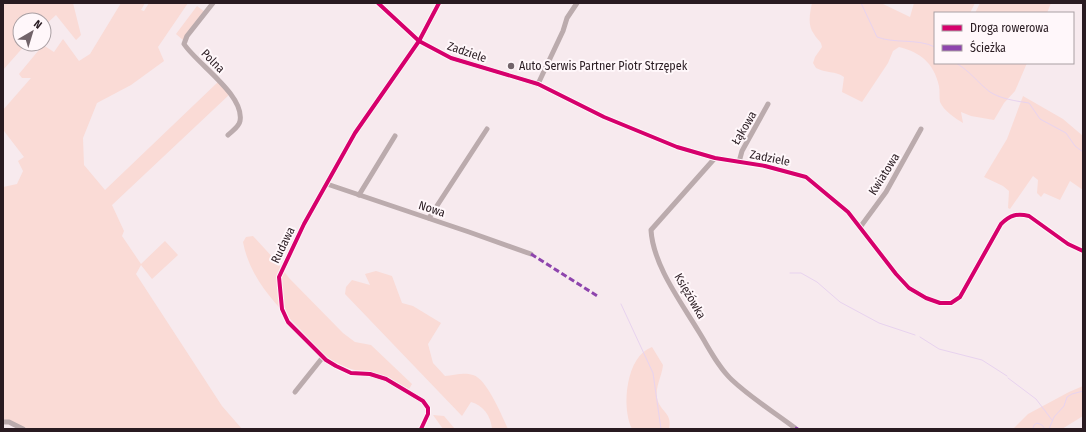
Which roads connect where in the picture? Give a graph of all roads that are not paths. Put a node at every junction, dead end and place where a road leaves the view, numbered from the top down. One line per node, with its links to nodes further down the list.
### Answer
1 (213, 3): 10 (street, Polna)
2 (378, 3): 5 (street, Zadziele)
3 (439, 3): 5 (street, Rudawa)
4 (577, 3): 6 (street)
5 (419, 40): 6 (street, Zadziele); 14 (street, Rudawa)
6 (538, 84): 12 (street, Zadziele)
7 (768, 104): 13 (street, Łąkowa)
8 (487, 129): 16 (street)
9 (922, 129): 17 (street, Kwiatowa)
10 (228, 135)
11 (395, 136): 15 (street)
12 (715, 158): 13 (street, Zadziele); 23 (street, Księżówka)
13 (739, 162): 17 (street, Zadziele)
14 (327, 184): 15 (street, Nowa); 20 (street, Rudawa)
15 (359, 195): 16 (street, Nowa)
16 (429, 218): 19 (street, Nowa)
17 (861, 226): 18 (street, Zadziele)
18 (1083, 252)
19 (531, 254)
20 (323, 357): 21 (street); 25 (street, Rudawa)
21 (295, 392)
22 (3, 422): 24 (street)
23 (795, 428)
24 (23, 429)
25 (421, 429)

